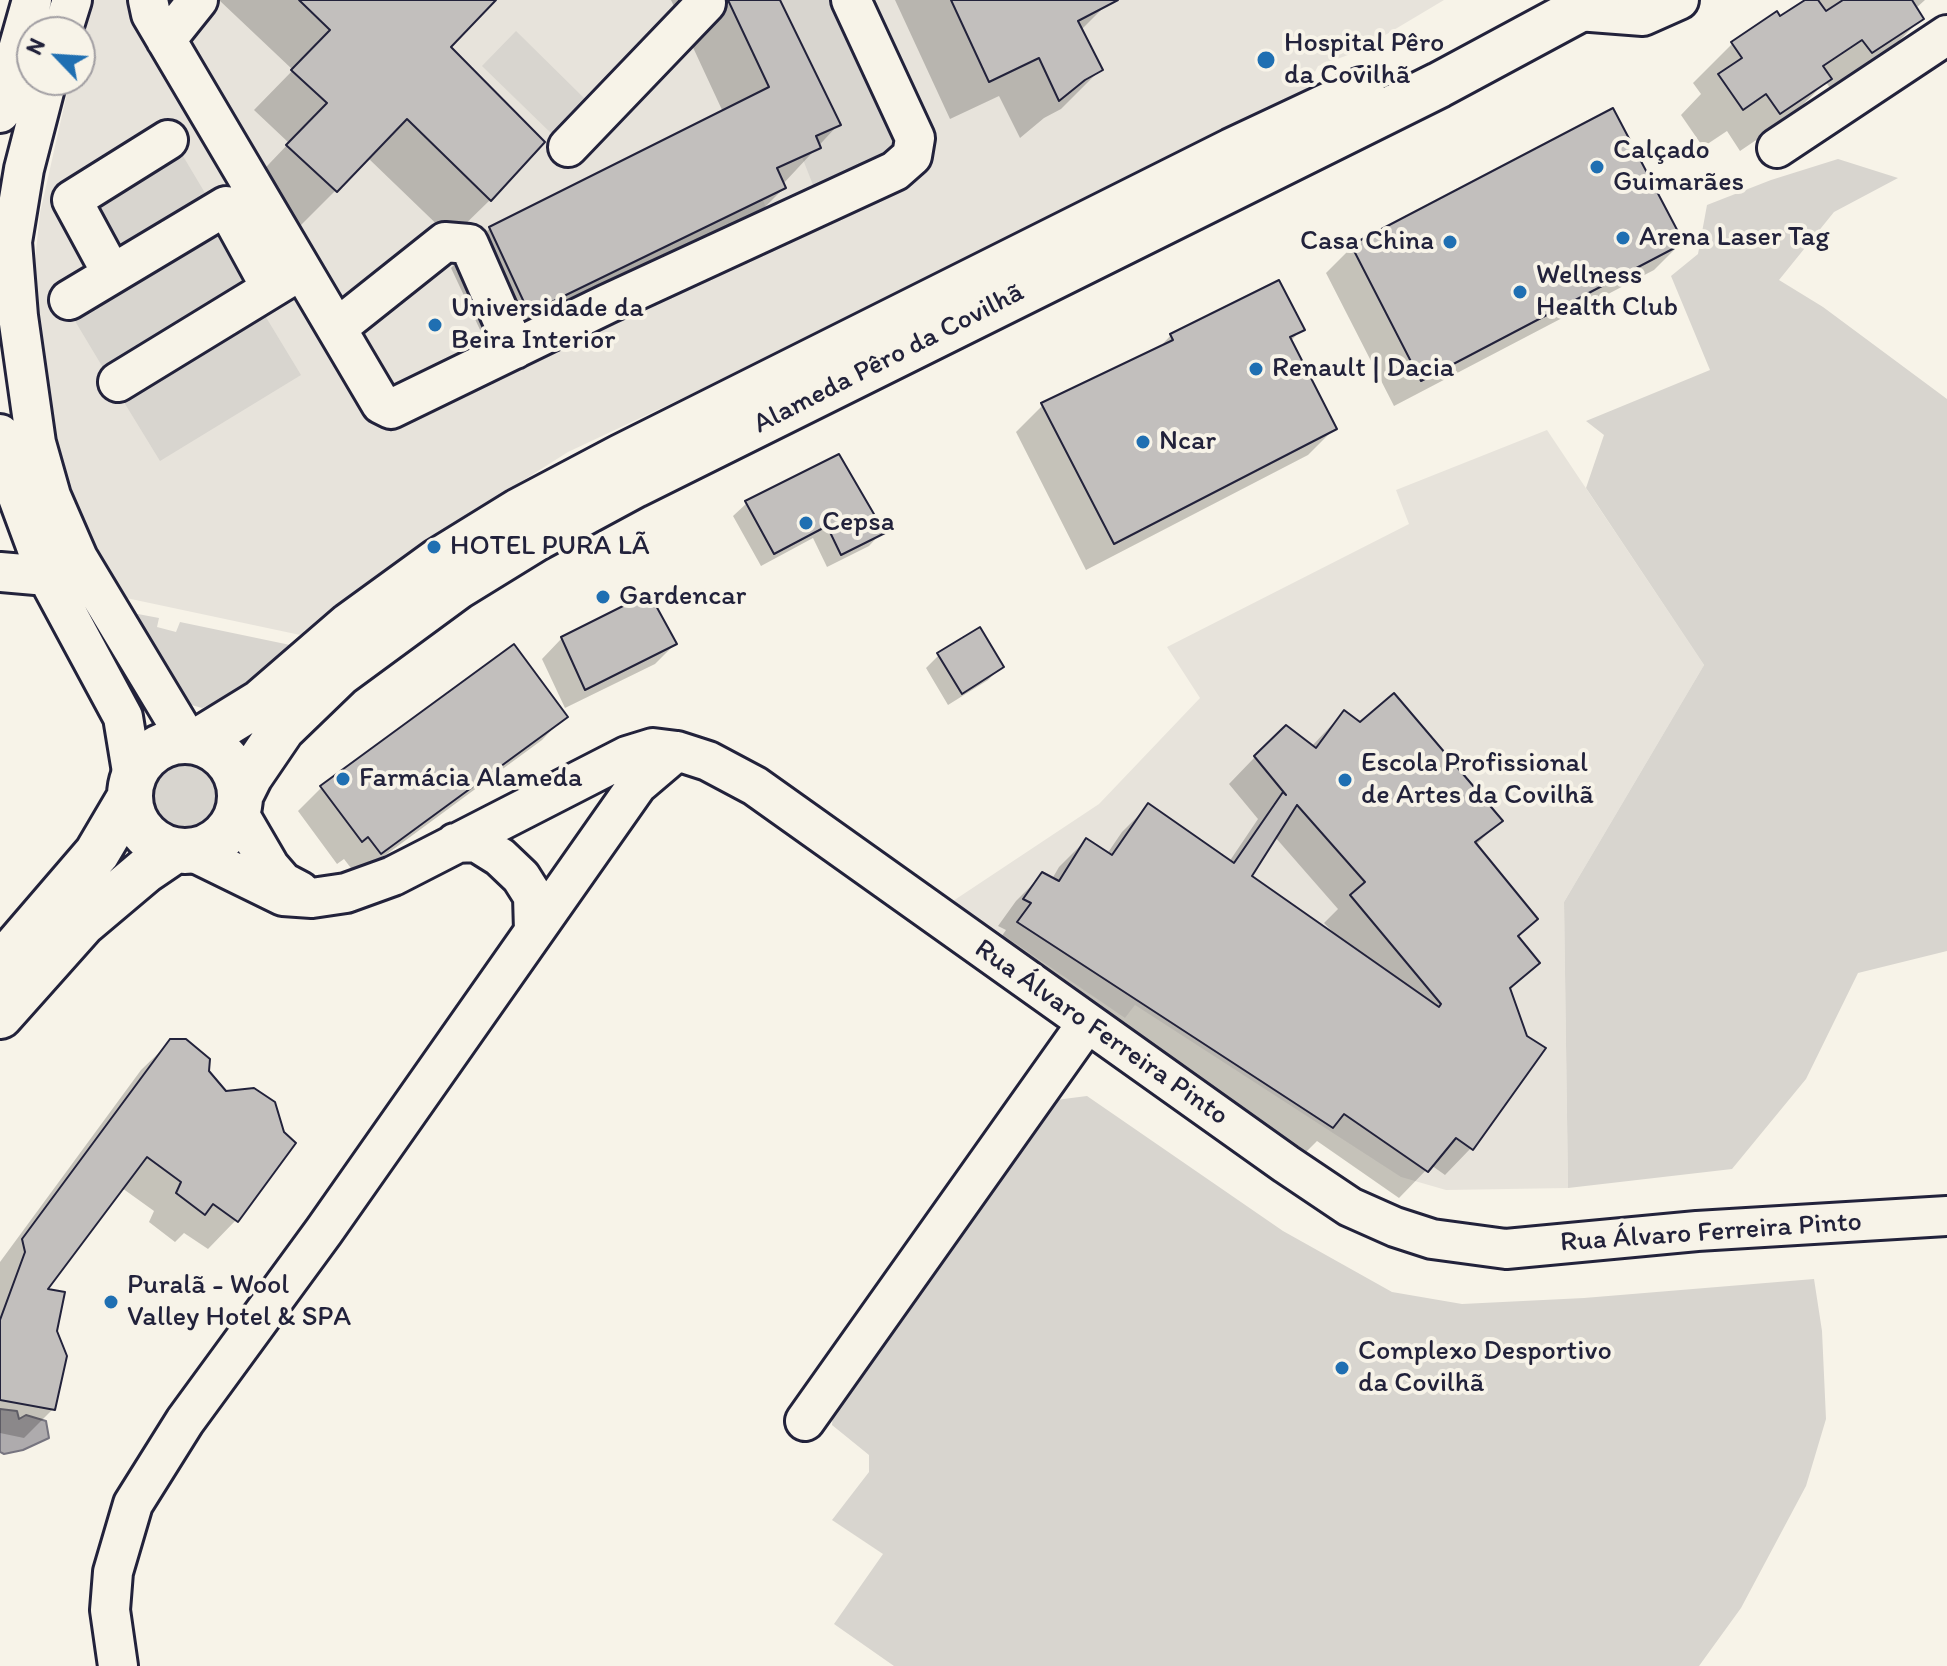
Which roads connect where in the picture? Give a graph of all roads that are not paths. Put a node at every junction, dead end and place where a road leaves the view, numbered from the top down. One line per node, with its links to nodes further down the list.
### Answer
1 (32, 0): 12 (street)
2 (148, 0): 10 (street)
3 (198, 0): 10 (street)
4 (851, 0): 21 (street)
5 (1534, 0): 27 (main road, Alameda Pêro da Covilhã)
6 (1679, 0): 8 (street)
7 (706, 3): 14 (street)
8 (1587, 6): 30 (main road, Alameda Pêro da Covilhã)
9 (1947, 35): 15 (street)
10 (174, 52): 16 (street); 18 (street)
11 (43, 96): 27 (street)
12 (0, 113)
13 (168, 140): 17 (street)
14 (568, 147)
15 (1777, 148)
16 (226, 206): 17 (street); 18 (street)
17 (112, 274): 19 (street)
18 (286, 279): 20 (street); 22 (street)
19 (69, 300)
20 (337, 328): 21 (street); 21 (street)
21 (515, 349)
22 (118, 382)
23 (0, 434): 24 (street)
24 (8, 503): 26 (street)
25 (0, 572): 26 (street)
26 (47, 576): 29 (street)
27 (192, 742): 29 (main road); 30 (main road)
28 (677, 751): 31 (street, Rua Álvaro Ferreira Pinto); 34 (street); 37 (street, Rua Álvaro Ferreira Pinto)
29 (131, 787): 32 (main road); 35 (main road)
30 (239, 804): 32 (main road); 33 (street)
31 (455, 843): 33 (street, Rua Álvaro Ferreira Pinto); 34 (street)
32 (183, 851): 33 (street, Rua Álvaro Ferreira Pinto); 36 (main road)
33 (312, 898)
34 (534, 931): 40 (street)
35 (0, 966)
36 (0, 1016)
37 (1087, 1023): 38 (street, Rua Álvaro Ferreira Pinto); 39 (street)
38 (1947, 1216)
39 (805, 1421)
40 (118, 1666)

